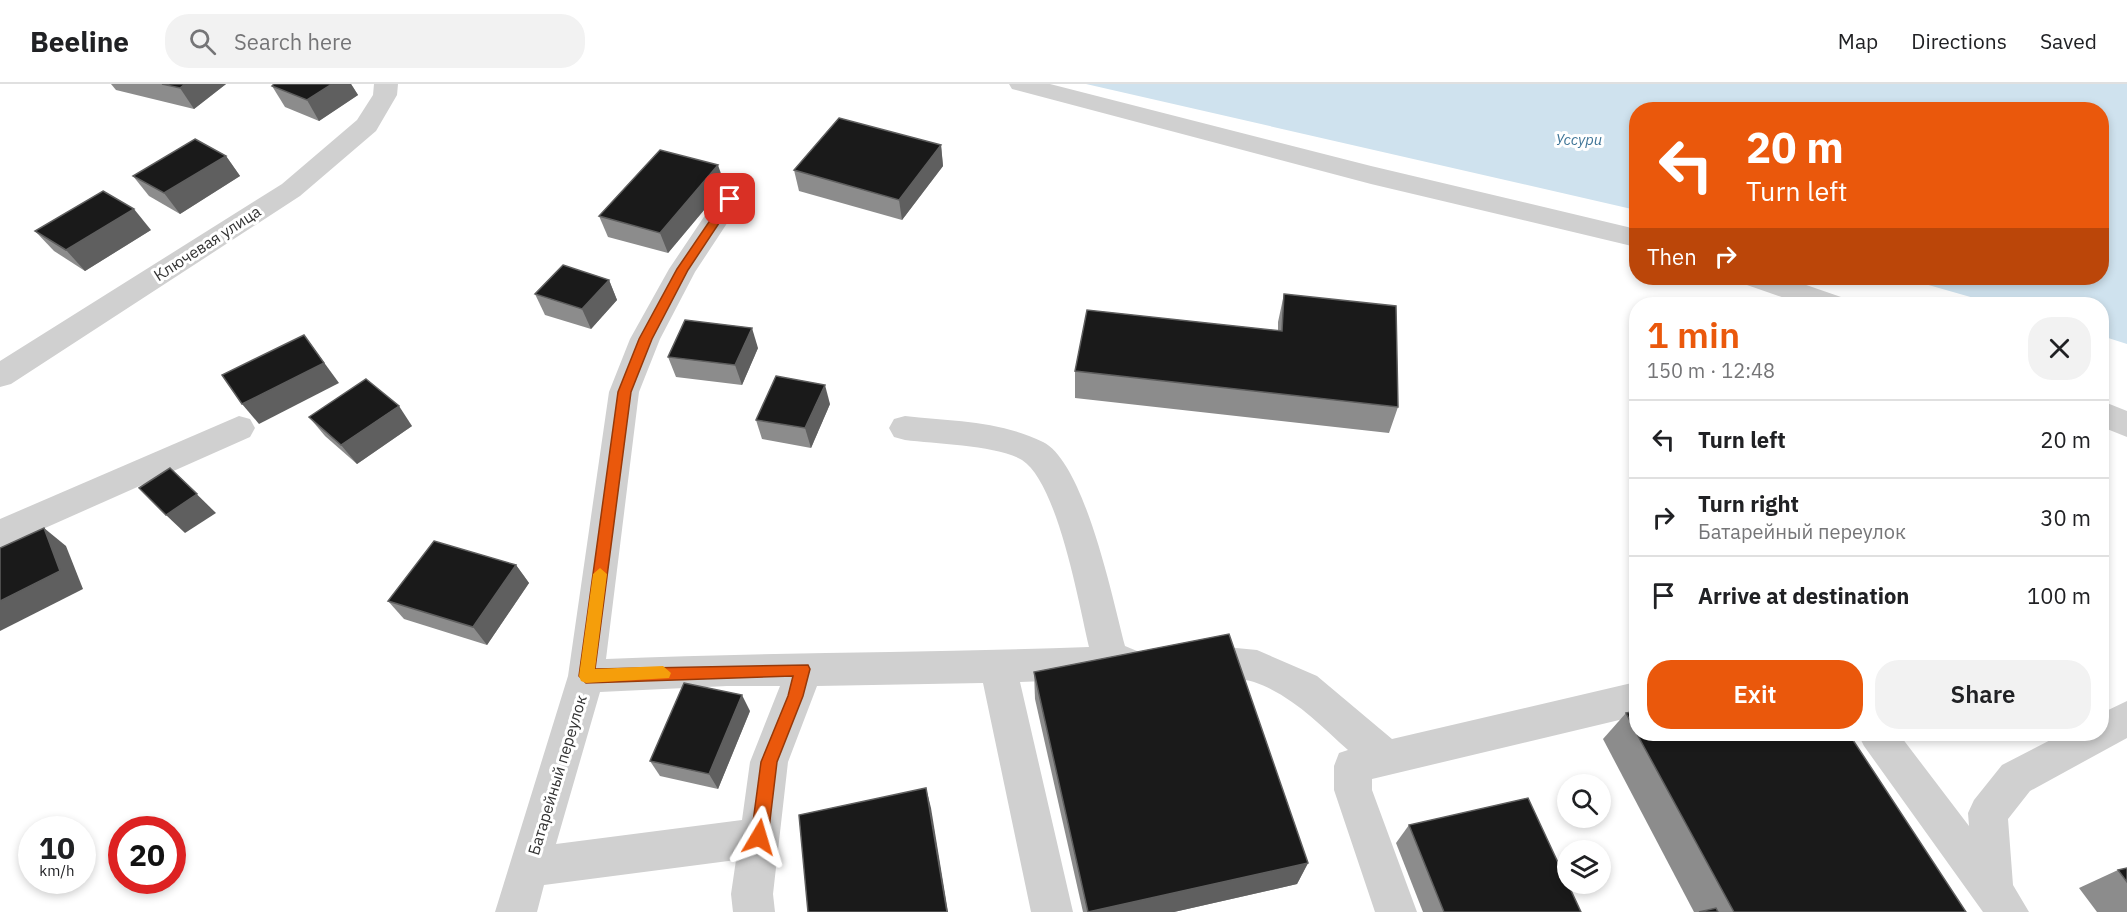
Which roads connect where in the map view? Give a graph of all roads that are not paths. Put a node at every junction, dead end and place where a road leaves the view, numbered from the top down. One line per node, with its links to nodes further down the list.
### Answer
1 (386, 84): 7 (lane, Ключевая улица)
2 (1021, 84): 4 (lane)
3 (730, 199): 16 (lane, Батарейный переулок)
4 (1629, 236)
5 (1777, 285): 6 (lane)
6 (1811, 297)
7 (0, 376)
8 (2109, 416): 9 (lane)
9 (2127, 425)
10 (239, 428): 12 (lane)
11 (905, 428): 13 (lane)
12 (0, 534)
13 (1111, 662): 14 (lane); 22 (lane)
14 (998, 667): 15 (lane); 28 (lane)
15 (802, 669): 16 (lane); 23 (lane)
16 (586, 676): 24 (lane, Батарейный переулок)
17 (1629, 701): 22 (lane)
18 (2127, 718): 19 (lane)
19 (2109, 728)
20 (1882, 741): 25 (lane)
21 (2085, 741): 25 (lane)
22 (1385, 757): 29 (lane)
23 (759, 837): 24 (lane); 27 (lane)
24 (530, 867): 26 (lane, Батарейный переулок)
25 (2000, 901)
26 (516, 912)
27 (754, 912)
28 (1052, 912)
29 (1396, 912)

